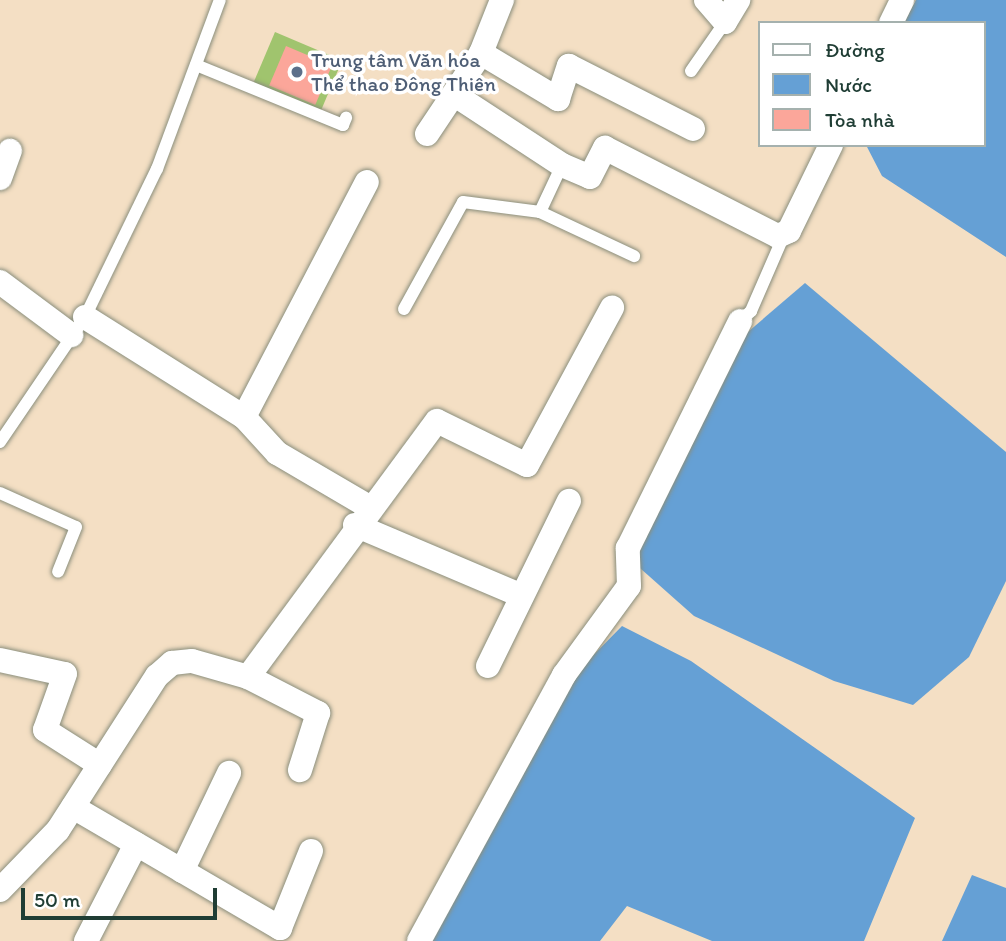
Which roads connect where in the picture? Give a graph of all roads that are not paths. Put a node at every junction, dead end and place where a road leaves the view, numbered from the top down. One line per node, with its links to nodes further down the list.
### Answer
1 (220, 0): 9 (lane)
2 (502, 0): 8 (street)
3 (706, 0): 7 (street)
4 (738, 0): 7 (street)
5 (902, 0): 6 (street)
6 (892, 21)
7 (725, 22): 10 (lane)
8 (481, 53): 11 (street); 13 (street)
9 (196, 65): 12 (lane); 27 (lane)
10 (691, 71)
11 (455, 95): 14 (street); 17 (street)
12 (346, 118)
13 (693, 129)
14 (427, 134)
15 (830, 147): 21 (street)
16 (10, 152): 18 (street)
17 (562, 165): 20 (lane); 21 (street)
18 (0, 178)
19 (367, 182): 28 (street)
20 (540, 212): 22 (lane); 25 (lane)
21 (784, 235): 26 (lane)
22 (634, 256)
23 (0, 282): 27 (street)
24 (612, 308): 32 (street)
25 (404, 309)
26 (740, 321): 47 (street)
27 (78, 326): 28 (street); 29 (lane)
28 (244, 417): 32 (street)
29 (0, 442)
30 (0, 493): 33 (lane)
31 (569, 501): 34 (street)
32 (362, 516): 34 (street); 37 (street)
33 (58, 572)
34 (522, 596): 36 (street)
35 (0, 660): 38 (street)
36 (488, 666)
37 (248, 677): 38 (street); 39 (street)
38 (100, 765): 41 (street)
39 (300, 770)
40 (229, 773): 44 (street)
41 (73, 807): 42 (street); 45 (street)
42 (136, 844): 44 (street); 46 (street)
43 (311, 851): 44 (street)
44 (182, 871)
45 (0, 890)
46 (86, 941)
47 (419, 941)

